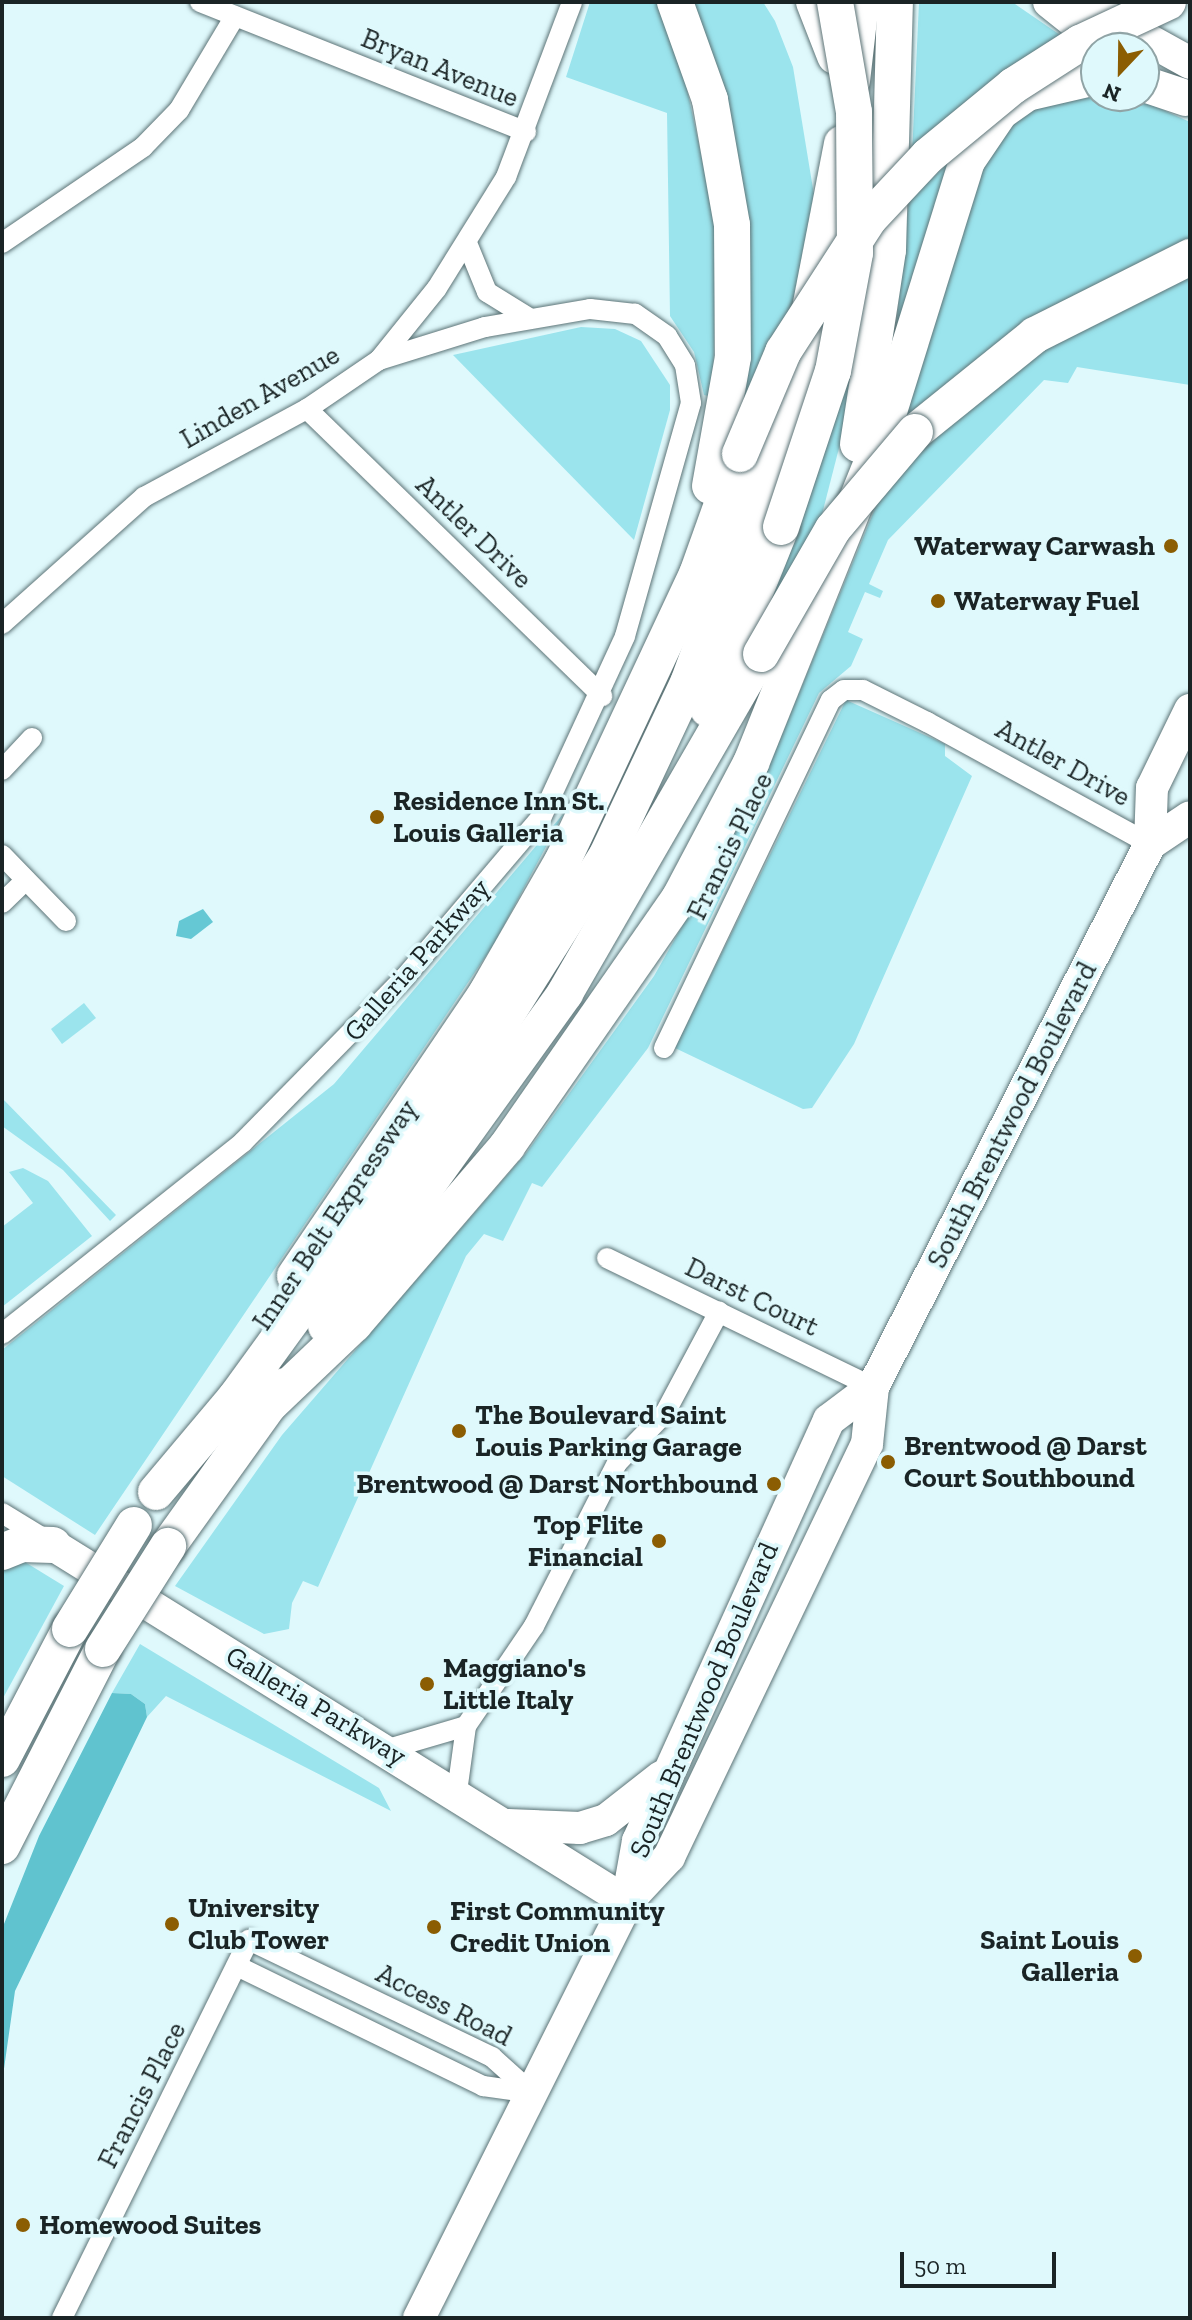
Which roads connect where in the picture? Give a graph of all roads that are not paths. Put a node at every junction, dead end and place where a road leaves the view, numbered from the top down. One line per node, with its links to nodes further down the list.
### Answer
1 (200, 2): 11 (street, Bryan Avenue)
2 (572, 2): 18 (street, Linden Avenue)
3 (675, 2): 27 (highway)
4 (814, 2): 17 (highway)
5 (835, 2): 37 (highway, bridge)
6 (861, 2): 17 (highway)
7 (895, 2): 25 (highway)
8 (1049, 2): 12 (main road)
9 (1080, 2): 16 (main road)
10 (1168, 2): 27 (highway, bridge)
11 (235, 16): 18 (street, Bryan Avenue); 19 (street)
12 (1089, 32)
13 (1160, 76): 16 (main road)
14 (1080, 81): 25 (highway)
15 (1160, 85): 16 (highway)
16 (1189, 87)
17 (844, 129): 46 (highway)
18 (526, 132): 20 (street, Linden Avenue)
19 (2, 243)
20 (467, 243): 22 (street); 23 (street, Linden Avenue)
21 (1190, 257): 37 (highway, bridge)
22 (529, 318): 23 (street); 29 (street, Galleria Parkway)
23 (379, 360): 24 (street, Linden Avenue)
24 (307, 409): 26 (street, Linden Avenue); 29 (street, Antler Drive)
25 (829, 566): 45 (highway)
26 (2, 624)
27 (655, 663): 46 (highway, Inner Belt Expressway)
28 (863, 690): 34 (street, Antler Drive); 40 (street, Francis Place)
29 (602, 696): 43 (street, Galleria Parkway)
30 (1190, 710): 34 (main road, South Brentwood Boulevard)
31 (32, 738): 32 (street)
32 (2, 770)
33 (1190, 817): 34 (main road, South Brentwood Boulevard)
34 (1150, 844): 44 (main road, South Brentwood Boulevard)
35 (2, 855): 36 (street)
36 (26, 880): 38 (street); 39 (street)
37 (627, 890): 45 (highway, Inner Belt Expressway)
38 (2, 903)
39 (66, 921)
40 (664, 1048)
41 (607, 1258): 42 (street, Darst Court)
42 (719, 1312): 44 (street, Darst Court); 50 (street)
43 (2, 1334)
44 (873, 1387): 53 (main road, South Brentwood Boulevard); 57 (main road, South Brentwood Boulevard)
45 (268, 1406): 56 (highway, Inner Belt Expressway, bridge)
46 (156, 1492): 52 (highway, Inner Belt Expressway, bridge)
47 (2, 1513): 48 (street, Galleria Parkway)
48 (53, 1545): 49 (highway); 51 (main road, Galleria Parkway)
49 (2, 1552)
50 (466, 1726): 51 (street); 54 (street)
51 (388, 1749): 54 (main road, Galleria Parkway)
52 (2, 1759)
53 (669, 1769): 55 (main road); 57 (main road, South Brentwood Boulevard)
54 (457, 1792): 55 (main road, Galleria Parkway)
55 (505, 1824): 57 (main road, Galleria Parkway)
56 (2, 1846)
57 (627, 1902): 60 (main road, South Brentwood Boulevard)
58 (249, 1940): 59 (street, Francis Place); 60 (street, Access Road)
59 (237, 1966): 60 (street, Access Road); 61 (street, Francis Place)
60 (532, 2093): 62 (main road, South Brentwood Boulevard)
61 (62, 2318)
62 (419, 2318)

